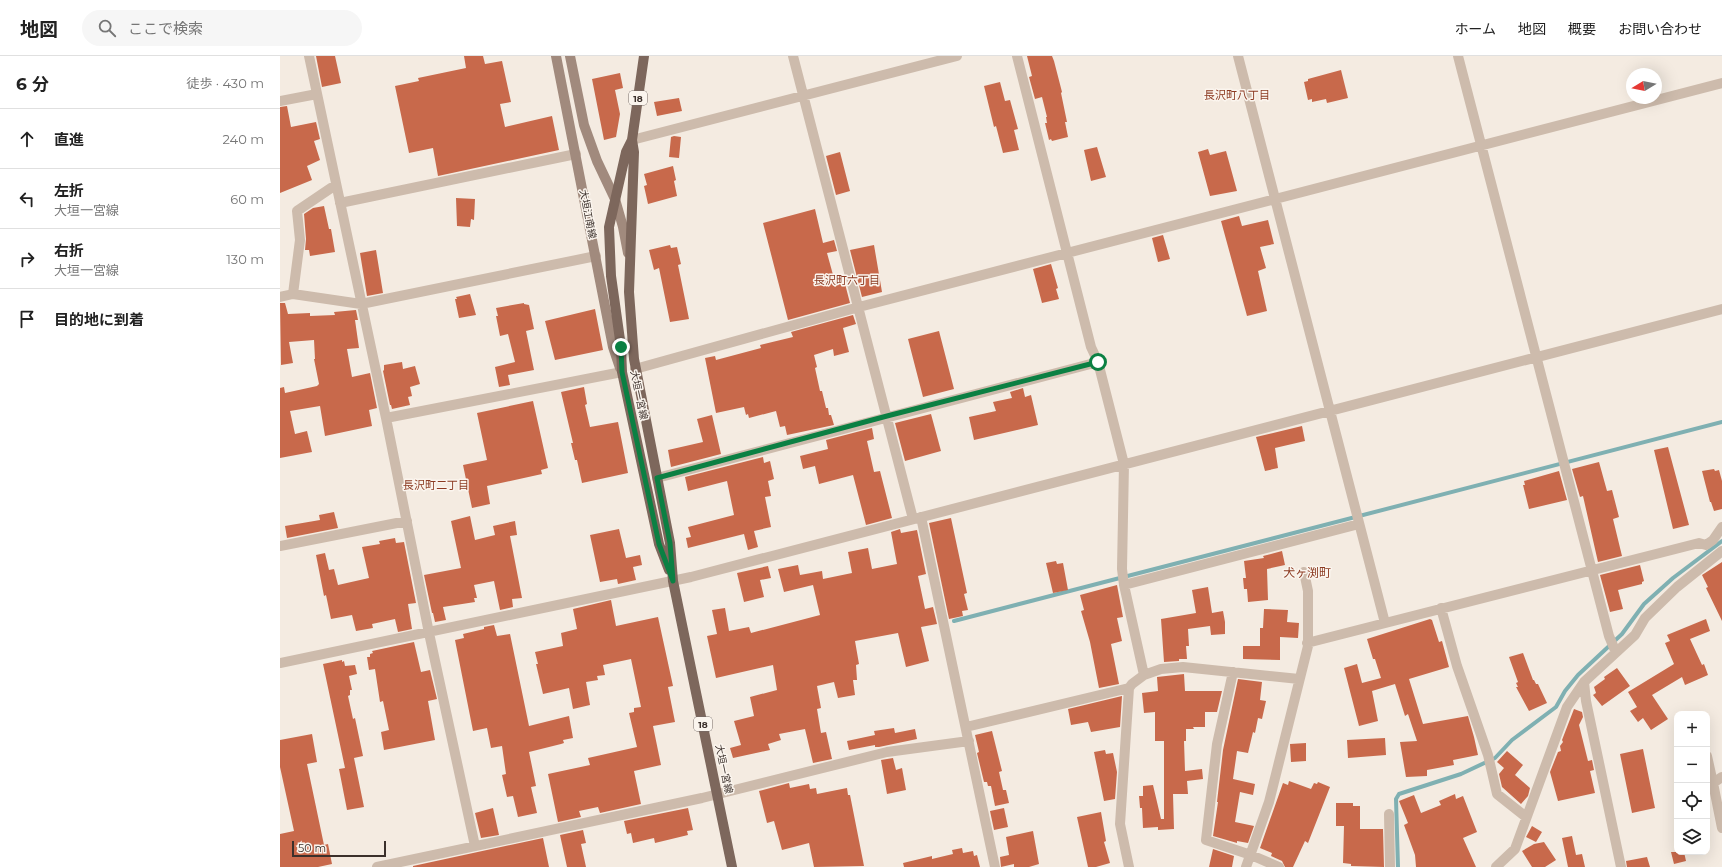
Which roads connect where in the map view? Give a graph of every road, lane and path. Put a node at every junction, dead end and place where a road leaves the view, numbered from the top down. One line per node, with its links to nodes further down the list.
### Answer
1 (309, 56): 11 (street)
2 (556, 56): 16 (main road, 大垣江南線)
3 (570, 56): 18 (main road)
4 (644, 56): 14 (main road, 大垣一宮線 / 18)
5 (793, 56): 12 (street)
6 (957, 56): 12 (street)
7 (1017, 56): 21 (street)
8 (1238, 56): 19 (street)
9 (1458, 56): 15 (street)
10 (1722, 83): 15 (street)
11 (317, 94): 13 (street); 17 (street)
12 (804, 96): 14 (street); 27 (street)
13 (280, 101)
14 (632, 140): 18 (main road, 大垣一宮線 / 18); 23 (main road, 大垣一宮線 / 18)
15 (1480, 145): 19 (street); 29 (street)
16 (576, 154): 20 (street); 22 (main road, 大垣江南線)
17 (336, 186): 20 (street); 24 (street)
18 (615, 199): 23 (main road); 32 (main road, 大垣一宮線 / 18)
19 (1275, 200): 21 (street); 33 (street)
20 (340, 204): 26 (street)
21 (1068, 253): 27 (street); 30 (street)
22 (596, 256): 26 (street); 32 (main road, 大垣江南線)
23 (630, 262): 31 (main road, 大垣一宮線 / 18)
24 (293, 294): 25 (street); 26 (street)
25 (280, 297)
26 (361, 304): 35 (street)
27 (859, 307): 31 (street); 34 (street)
28 (1722, 309): 29 (street)
29 (1536, 358): 33 (street); 44 (street)
30 (1098, 362): 34 (street); 36 (street)
31 (635, 369): 37 (main road, 大垣一宮線 / 18)
32 (622, 372): 35 (street); 46 (main road, 大垣一宮線 / 18)
33 (1330, 412): 36 (street); 40 (street)
34 (887, 416): 37 (street); 38 (street)
35 (386, 418): 39 (street)
36 (1124, 464): 38 (street); 47 (street)
37 (657, 478): 46 (main road, 大垣一宮線 / 18)
38 (917, 518): 46 (street); 59 (street)
39 (407, 521): 42 (street); 50 (street)
40 (1359, 524): 47 (street); 49 (street)
41 (1722, 527): 44 (street)
42 (280, 546)
43 (1722, 551): 52 (street)
44 (1593, 570): 48 (street); 52 (street)
45 (1304, 572): 51 (street)
46 (673, 581): 50 (street); 64 (main road, 大垣一宮線 / 18)
47 (1124, 585): 55 (street)
48 (1441, 608): 49 (street); 66 (street)
49 (1385, 623): 51 (street)
50 (429, 632): 53 (street); 68 (street)
51 (1307, 643): 56 (street)
52 (1614, 647): 57 (street)
53 (280, 663)
54 (1233, 672): 55 (street); 56 (street); 69 (street)
55 (1144, 675): 58 (street)
56 (1299, 679): 69 (street)
57 (1584, 682): 66 (street); 78 (street)
58 (1129, 688): 59 (street); 73 (street)
59 (966, 728): 60 (street)
60 (969, 741): 64 (street); 72 (street)
61 (1710, 770): 63 (street)
62 (1722, 776): 63 (street)
63 (1713, 783): 67 (street)
64 (717, 794): 68 (street); 71 (main road, 大垣一宮線 / 18)
65 (1389, 814): 76 (street)
66 (1526, 817): 77 (street)
67 (1722, 828)
68 (475, 846): 70 (street)
69 (1251, 855): 74 (street); 75 (street)
70 (377, 867)
71 (732, 867)
72 (996, 867)
73 (1129, 867)
74 (1246, 867)
75 (1279, 867)
76 (1390, 867)
77 (1496, 867)
78 (1622, 867)

